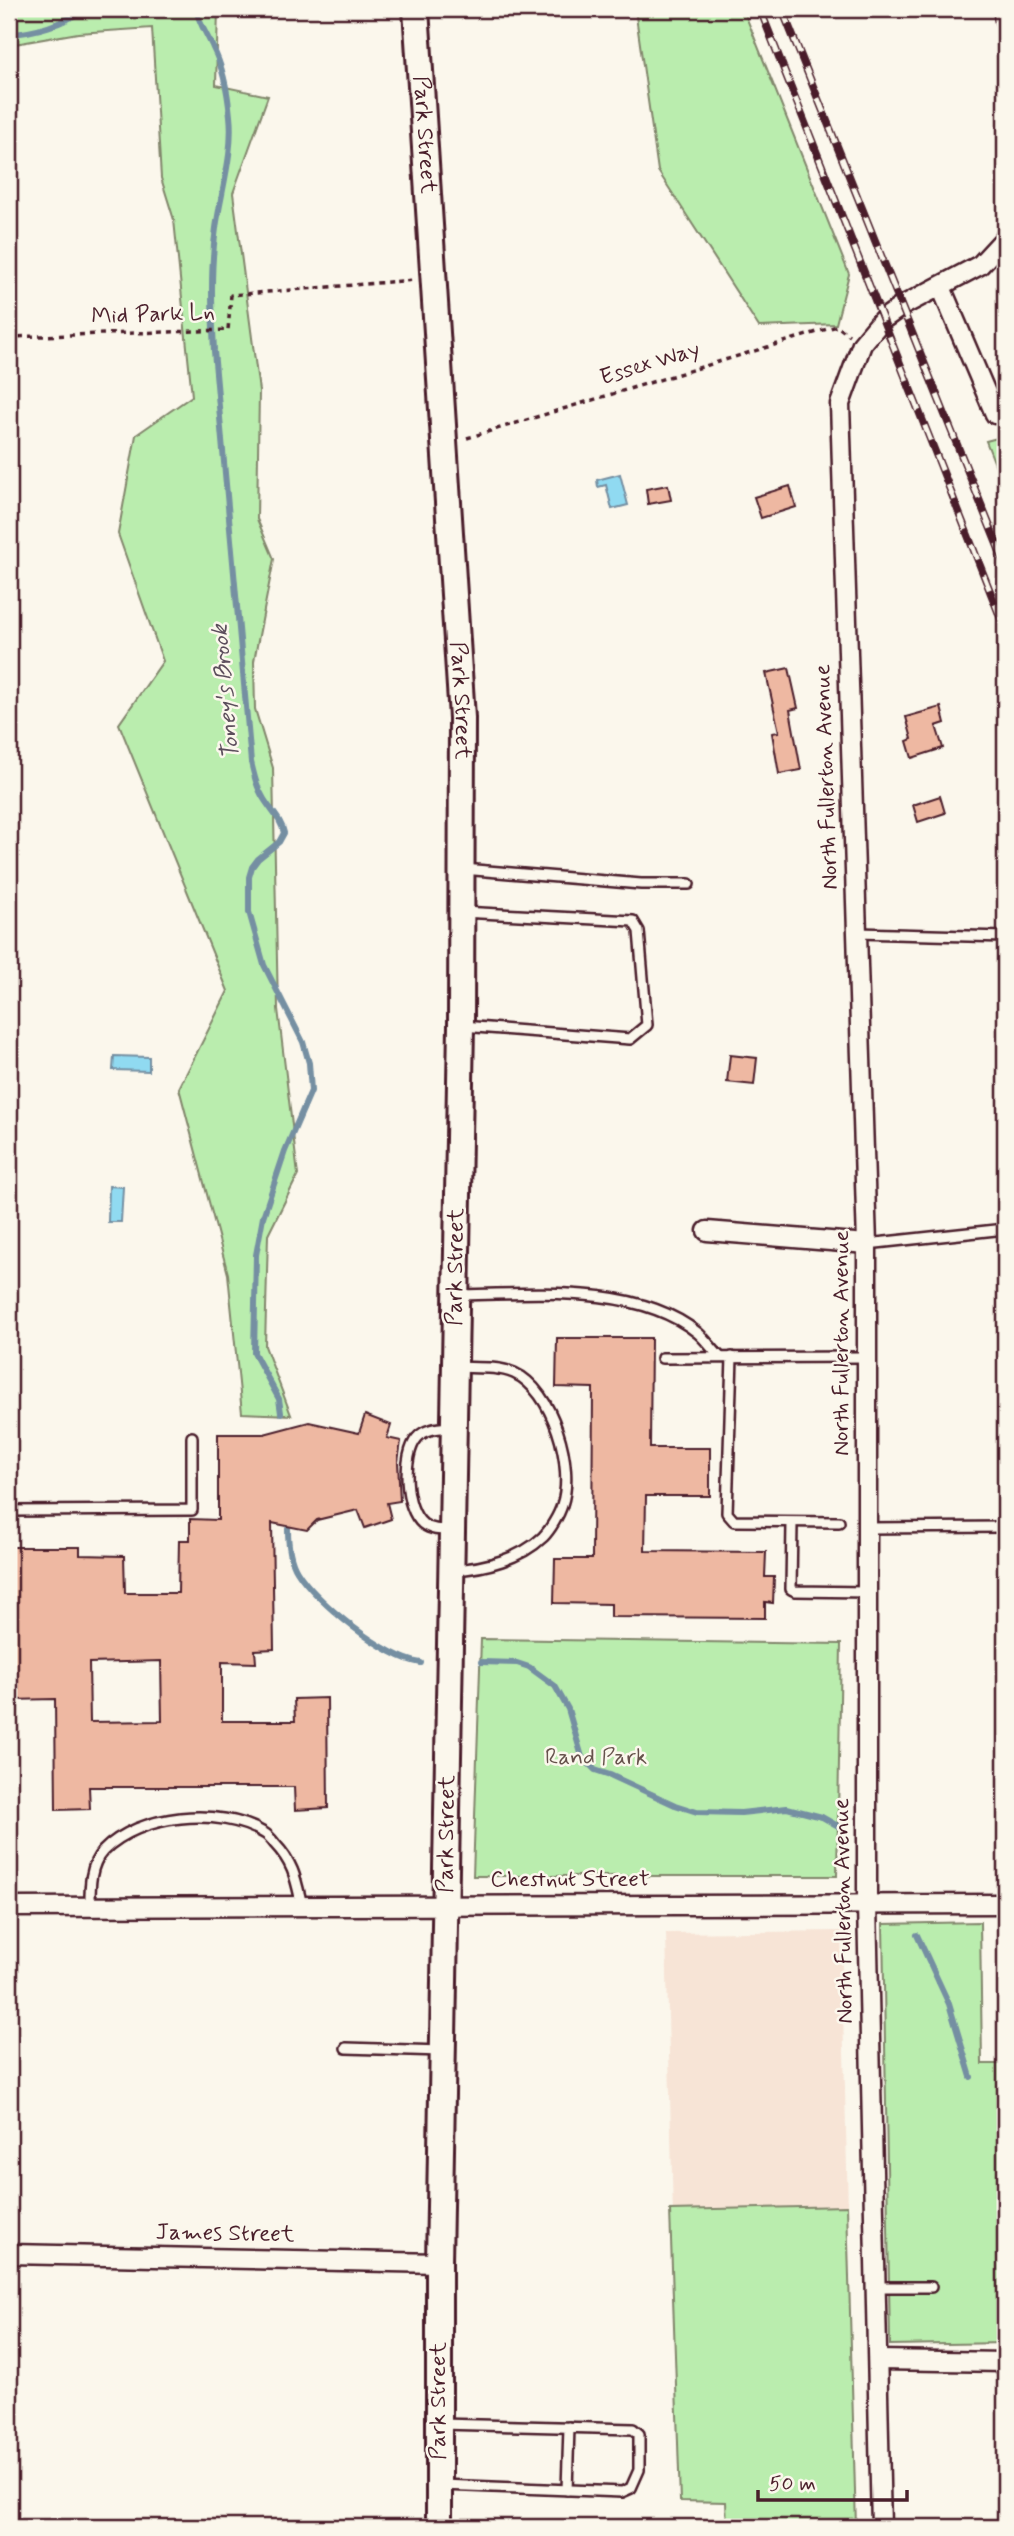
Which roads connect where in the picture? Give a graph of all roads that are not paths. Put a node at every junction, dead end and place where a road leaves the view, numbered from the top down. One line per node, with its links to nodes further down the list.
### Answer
1 (416, 9): 7 (street, Park Street)
2 (1003, 9): 3 (street)
3 (1005, 20)
4 (1005, 238): 5 (street, North Fullerton Avenue)
5 (941, 287): 6 (street); 10 (street, North Fullerton Avenue)
6 (1005, 411)
7 (461, 868): 8 (lane); 9 (street, Park Street)
8 (689, 884)
9 (461, 912): 12 (street, Park Street); 12 (lane)
10 (857, 933): 11 (lane); 16 (street, North Fullerton Avenue)
11 (1005, 937)
12 (460, 1026): 17 (street, Park Street)
13 (1001, 1229): 15 (lane); 16 (lane)
14 (706, 1231): 16 (street)
15 (1005, 1239)
16 (867, 1244): 20 (street, North Fullerton Avenue)
17 (455, 1295): 18 (lane); 22 (street, Park Street)
18 (720, 1357): 19 (lane); 21 (lane)
19 (732, 1357): 20 (lane); 27 (lane)
20 (866, 1357): 29 (street, North Fullerton Avenue)
21 (662, 1358)
22 (455, 1367): 23 (street, Park Street); 31 (lane)
23 (454, 1427): 30 (street, Park Street); 30 (lane)
24 (192, 1437): 25 (lane)
25 (9, 1511)
26 (839, 1522): 27 (lane)
27 (792, 1523): 32 (lane)
28 (1005, 1527): 29 (lane)
29 (867, 1528): 32 (street, North Fullerton Avenue)
30 (453, 1530): 31 (street, Park Street)
31 (453, 1570): 35 (street, Park Street)
32 (867, 1591): 33 (street, North Fullerton Avenue)
33 (867, 1904): 34 (street, Chestnut Street); 35 (street, Chestnut Street); 43 (street, North Fullerton Avenue)
34 (1005, 1904)
35 (446, 1905): 36 (street, Chestnut Street); 40 (street, Park Street)
36 (302, 1906): 38 (street, Chestnut Street); 38 (lane)
37 (9, 1907): 38 (street, Chestnut Street)
38 (90, 1907)
39 (346, 2048): 40 (lane)
40 (443, 2051): 42 (street, Park Street)
41 (9, 2254): 42 (street, James Street)
42 (439, 2263): 47 (street, Park Street)
43 (876, 2287): 44 (lane); 45 (street, North Fullerton Avenue)
44 (931, 2287)
45 (878, 2360): 46 (street); 52 (street, North Fullerton Avenue)
46 (1005, 2362)
47 (439, 2424): 48 (lane); 49 (street, Park Street)
48 (569, 2427): 50 (lane); 50 (lane)
49 (439, 2484): 50 (lane); 51 (street, Park Street)
50 (567, 2490)
51 (439, 2527)
52 (881, 2527)

